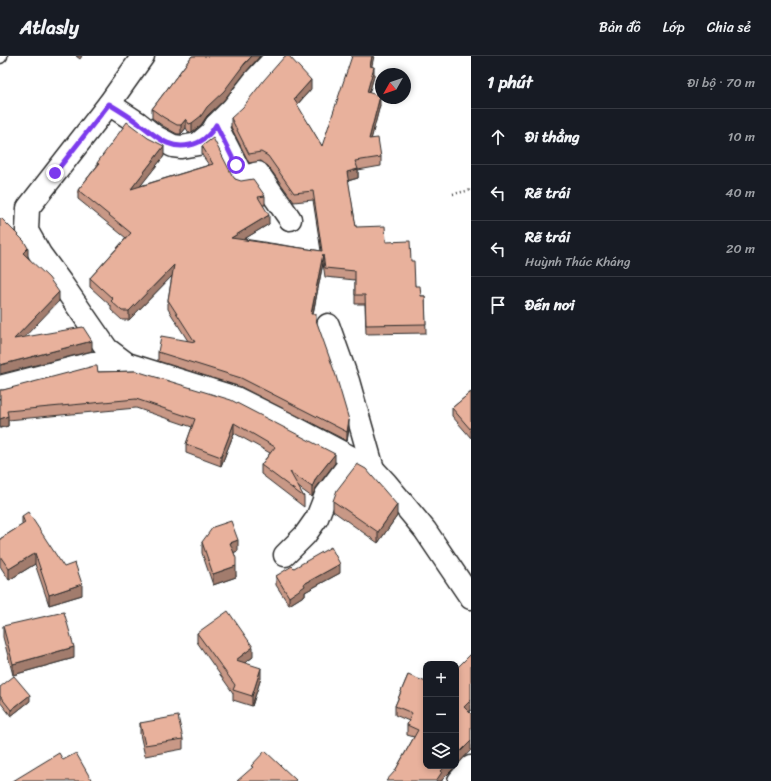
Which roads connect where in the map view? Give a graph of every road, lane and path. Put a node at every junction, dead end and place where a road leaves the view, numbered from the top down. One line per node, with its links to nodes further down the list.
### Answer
1 (143, 56): 3 (street)
2 (277, 56): 4 (street)
3 (109, 104): 4 (street); 9 (street)
4 (216, 125): 7 (street)
5 (471, 190): 6 (path)
6 (453, 194)
7 (290, 219)
8 (328, 325): 12 (street)
9 (127, 364): 10 (street); 11 (street)
10 (0, 387)
11 (353, 459): 12 (street); 13 (street)
12 (373, 469): 14 (street)
13 (285, 555)
14 (471, 598)
15 (471, 767): 16 (street)
16 (459, 781)

